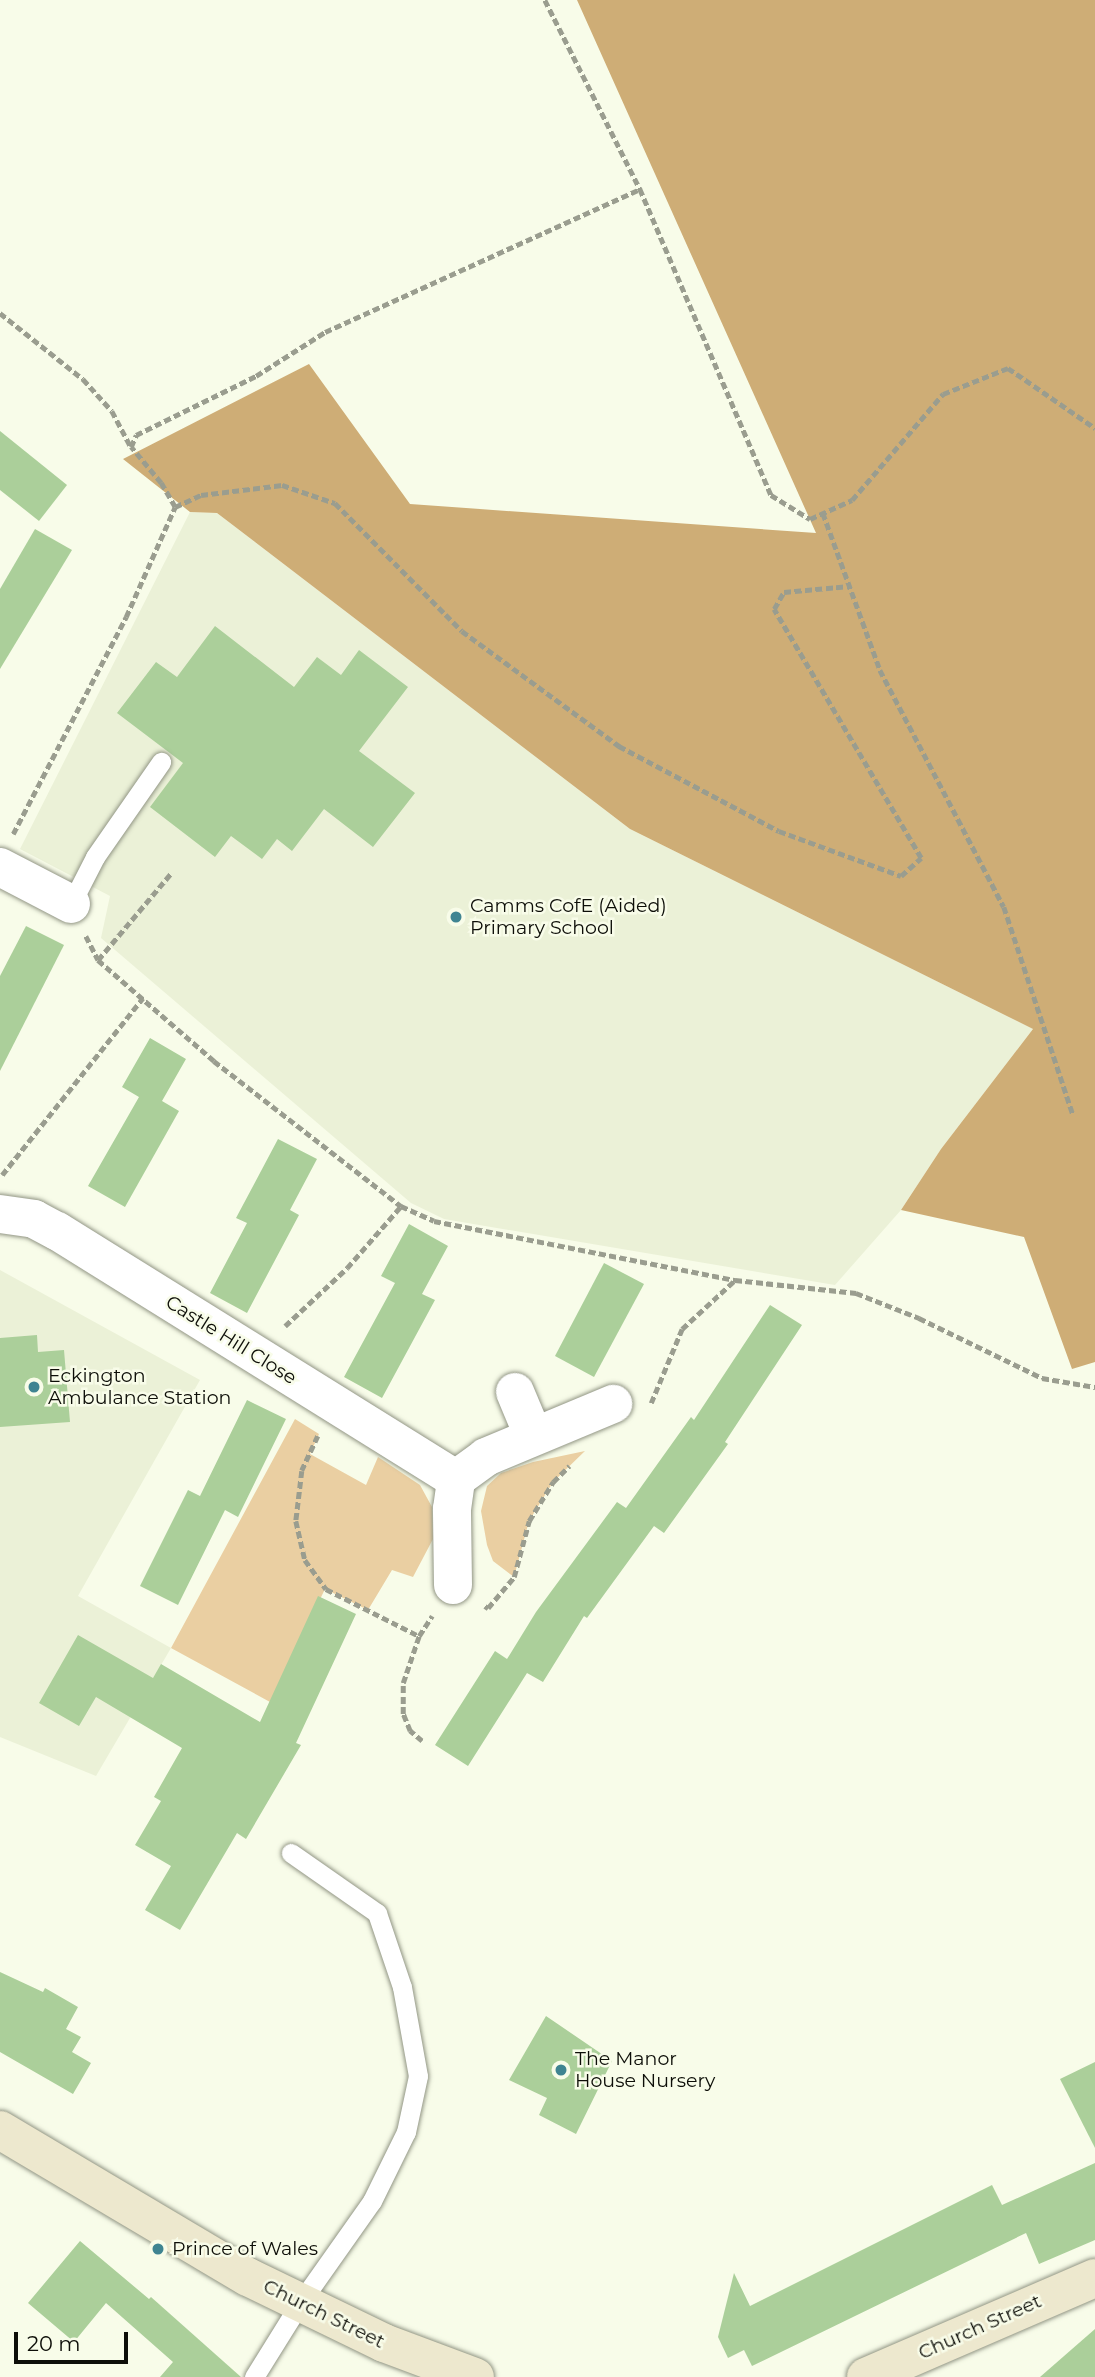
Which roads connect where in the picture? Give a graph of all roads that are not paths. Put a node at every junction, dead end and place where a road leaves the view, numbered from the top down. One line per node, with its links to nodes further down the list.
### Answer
1 (161, 762): 3 (lane)
2 (6, 851): 3 (street)
3 (71, 904)
4 (0, 1214): 8 (street, Castle Hill Close)
5 (515, 1392): 7 (street)
6 (613, 1404): 7 (street)
7 (533, 1435): 8 (street)
8 (456, 1479): 9 (street)
9 (453, 1585)
10 (291, 1853): 13 (lane)
11 (0, 2130): 13 (main road, Church Street)
12 (1095, 2278): 16 (main road, Church Street)
13 (300, 2303): 14 (lane); 15 (main road, Church Street)
14 (254, 2377)
15 (475, 2377)
16 (866, 2377)

